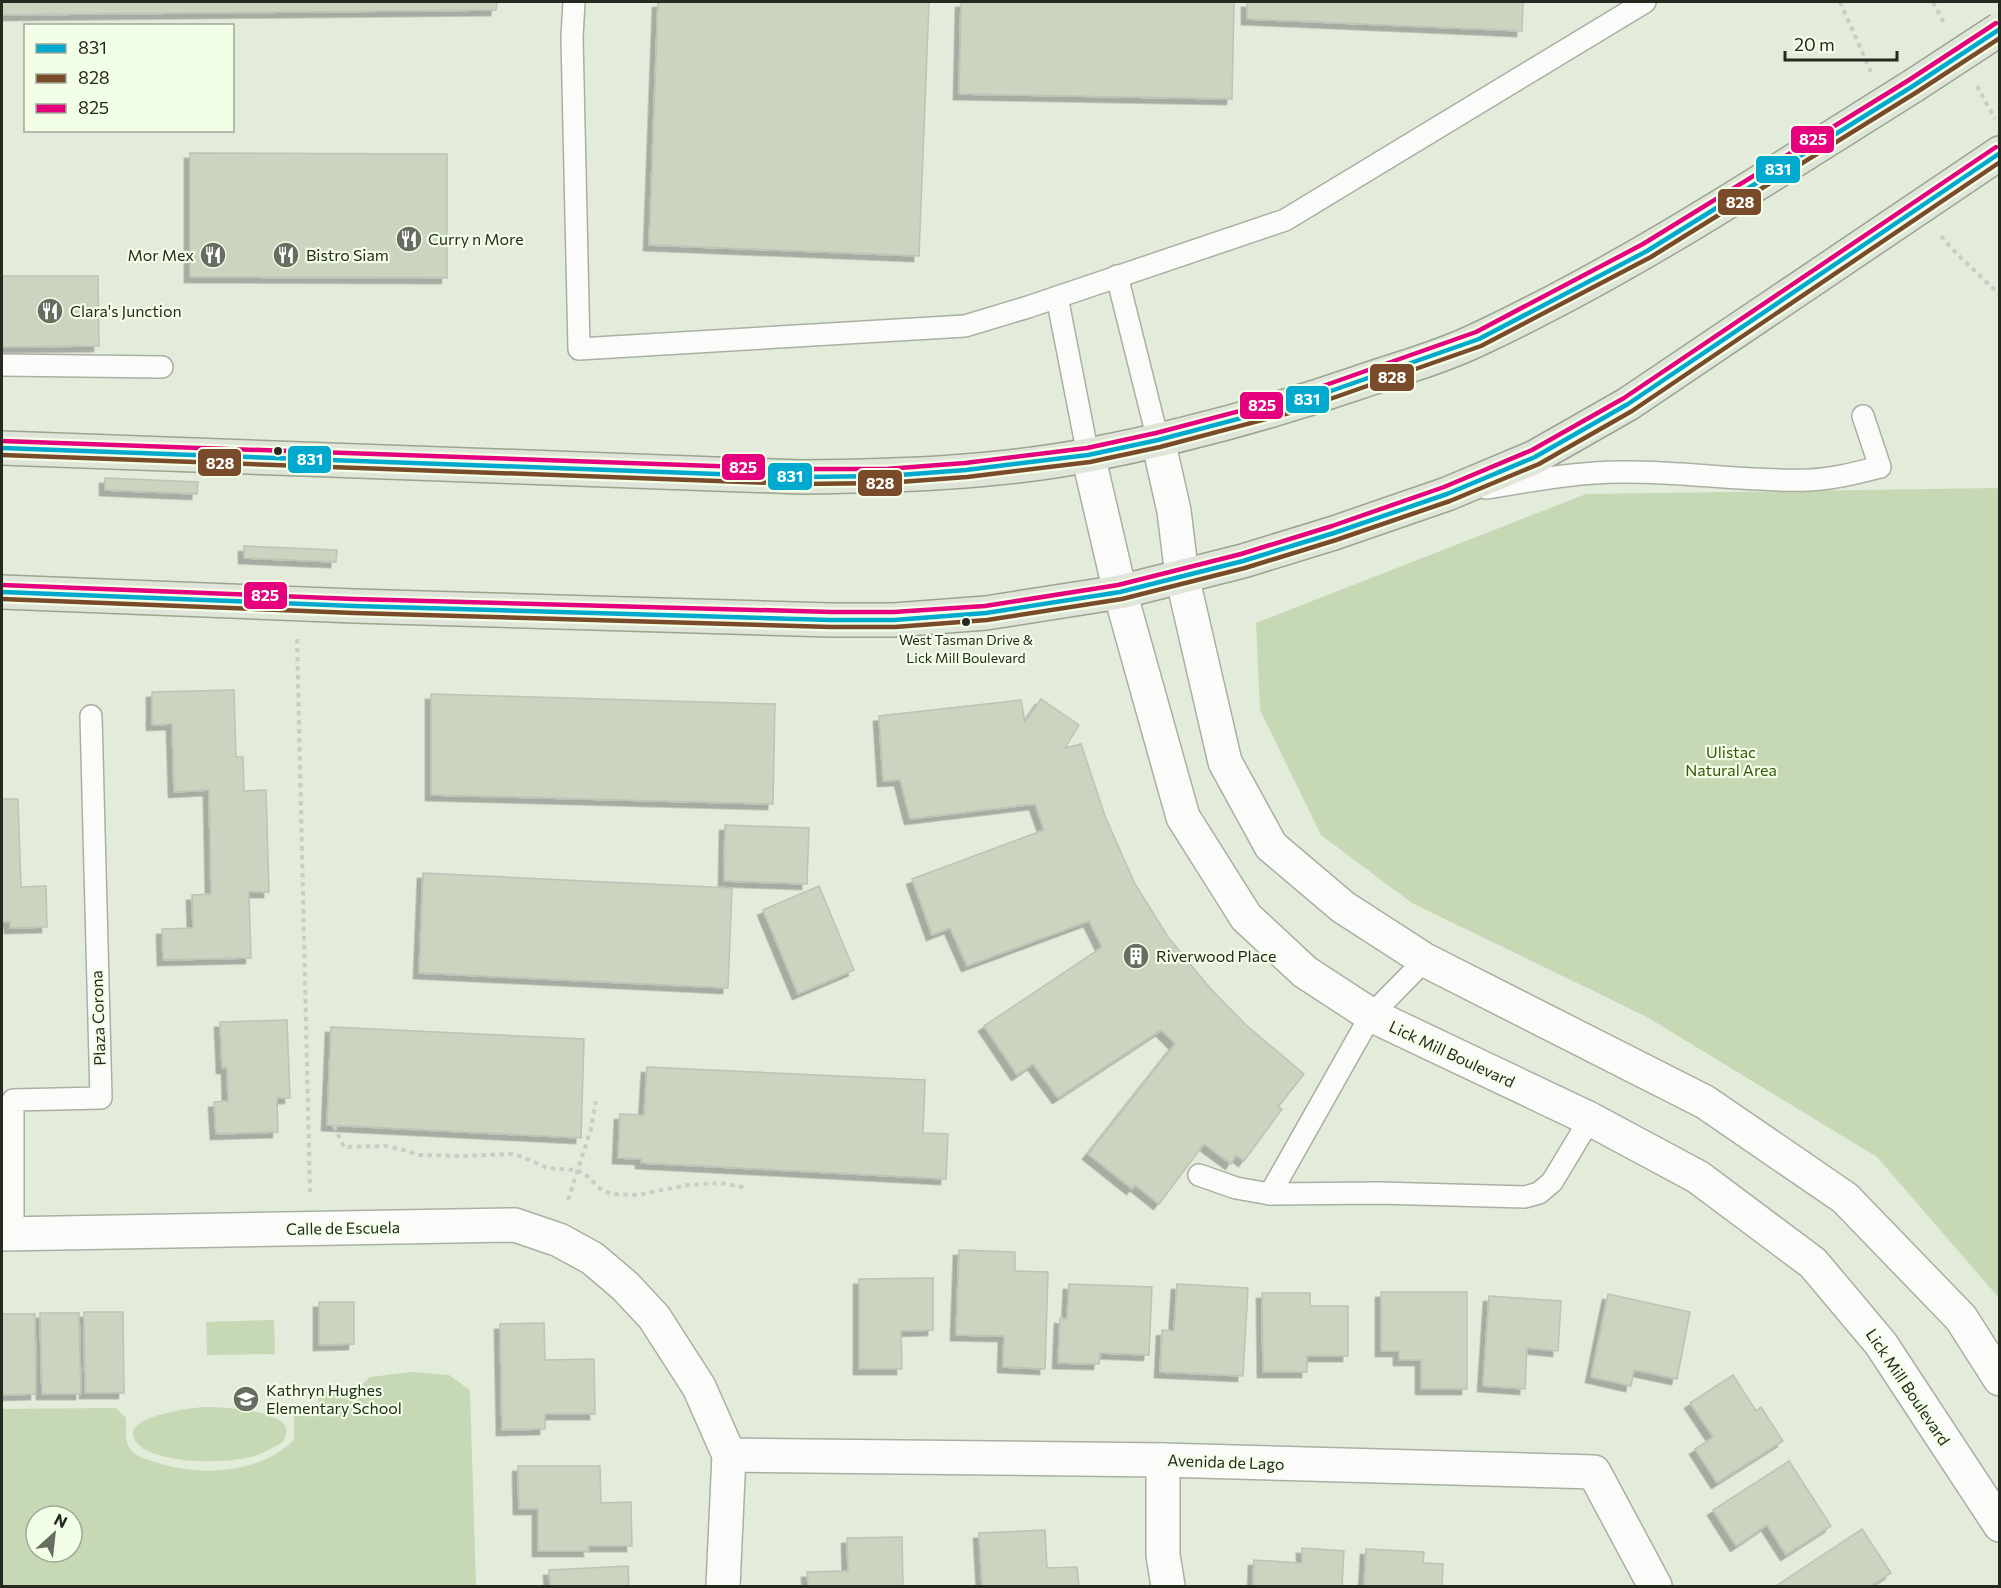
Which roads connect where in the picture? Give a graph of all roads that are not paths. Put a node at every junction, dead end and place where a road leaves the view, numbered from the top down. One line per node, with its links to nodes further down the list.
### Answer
1 (574, 2): 6 (lane)
2 (1645, 2): 5 (lane)
3 (2000, 29): 10 (main road, bridge)
4 (2000, 153): 13 (main road)
5 (1118, 276): 6 (lane); 10 (lane)
6 (1057, 297): 12 (lane)
7 (2, 365): 8 (lane)
8 (162, 367)
9 (1863, 416): 13 (lane)
10 (1158, 440): 12 (main road); 14 (main road)
11 (2, 448): 12 (main road)
12 (1088, 455): 16 (main road, Lick Mill Boulevard)
13 (1447, 494): 14 (main road)
14 (1182, 576): 16 (main road); 18 (main road)
15 (2, 592): 16 (main road)
16 (1120, 592): 19 (main road, Lick Mill Boulevard)
17 (91, 716): 23 (lane, Plaza Corona)
18 (1425, 960): 19 (lane); 24 (main road)
19 (1371, 1015): 20 (main road, Lick Mill Boulevard); 22 (lane)
20 (1590, 1119): 22 (lane); 27 (main road, Lick Mill Boulevard)
21 (1199, 1175): 22 (lane)
22 (1270, 1194)
23 (7, 1234): 25 (main road, Calle de Escuela)
24 (2000, 1379)
25 (729, 1455): 26 (main road, Avenida de Lago); 28 (main road)
26 (1162, 1460): 29 (main road); 30 (main road, Avenida de Lago)
27 (2000, 1525)
28 (723, 1587)
29 (1168, 1587)
30 (1655, 1587)

